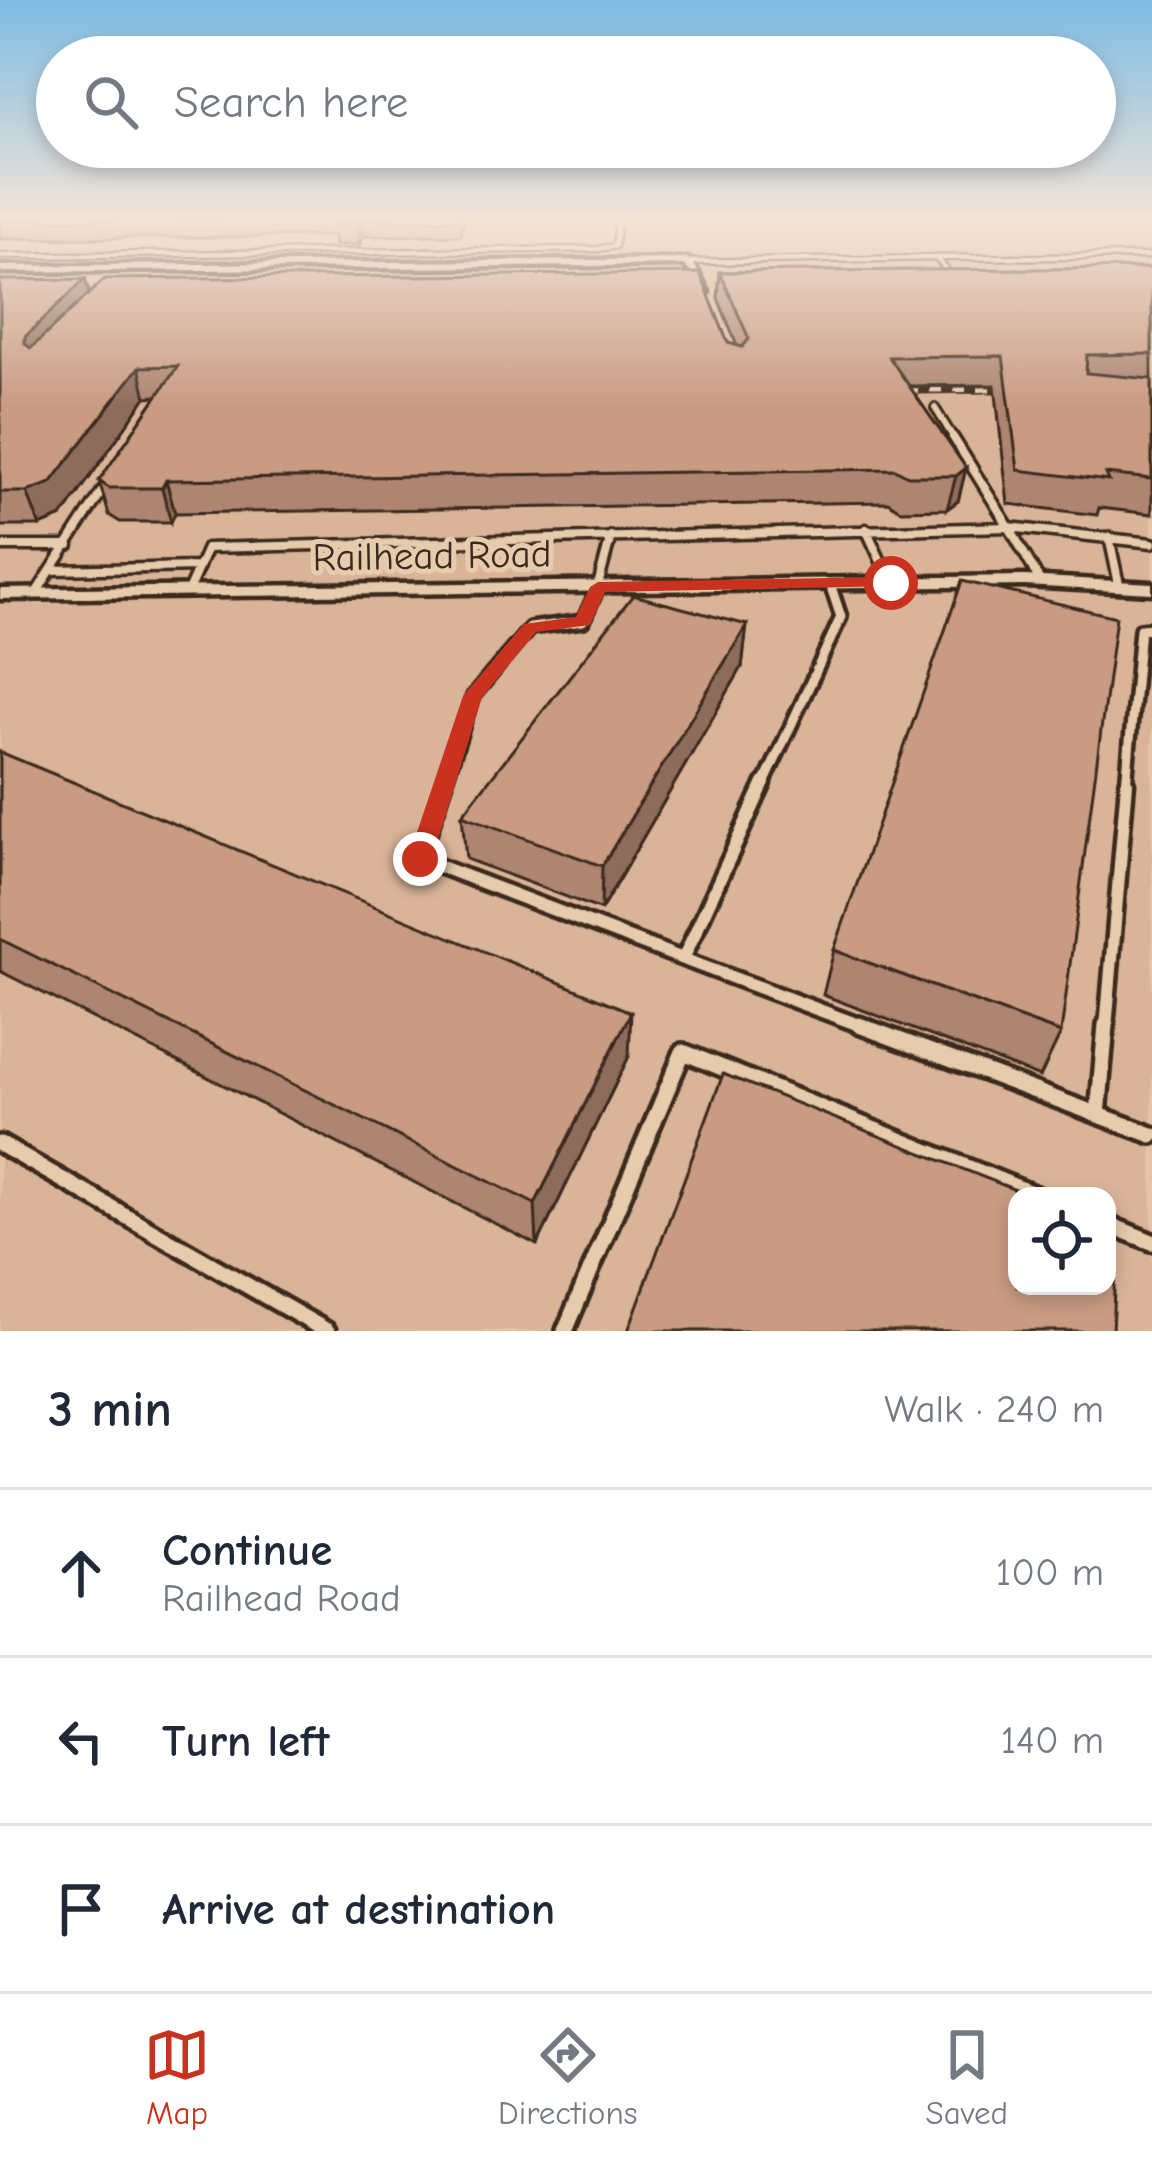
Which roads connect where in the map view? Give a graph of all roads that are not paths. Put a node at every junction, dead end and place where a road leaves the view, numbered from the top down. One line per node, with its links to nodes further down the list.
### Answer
1 (701, 282): 2 (street)
2 (709, 300)
3 (935, 408): 5 (lane)
4 (118, 465): 11 (lane)
5 (1009, 527): 6 (lane); 8 (lane); 14 (lane)
6 (866, 529): 7 (lane); 15 (lane)
7 (611, 536): 12 (lane); 18 (lane)
8 (1109, 537): 9 (lane); 17 (lane)
9 (1152, 543)
10 (0, 546): 11 (lane)
11 (69, 546): 13 (lane)
12 (199, 567): 13 (lane); 20 (lane)
13 (52, 569): 21 (lane)
14 (1040, 581): 15 (street, Railhead Road); 17 (street, Railhead Road)
15 (891, 583): 16 (street, Railhead Road)
16 (830, 584): 18 (street, Railhead Road); 24 (lane)
17 (1119, 584): 19 (street, Railhead Road)
18 (598, 587): 20 (street, Railhead Road); 24 (lane)
19 (1152, 588)
20 (188, 592): 21 (street, Railhead Road)
21 (36, 593): 22 (street, Railhead Road)
22 (0, 594)
23 (1152, 628): 25 (lane)
24 (683, 959): 25 (lane)
25 (1098, 1115): 26 (lane)
26 (1152, 1135)
27 (0, 1144): 31 (lane)
28 (1016, 1187): 32 (lane)
29 (1116, 1228): 30 (lane)
30 (1152, 1243)
31 (327, 1331)
32 (565, 1331)

